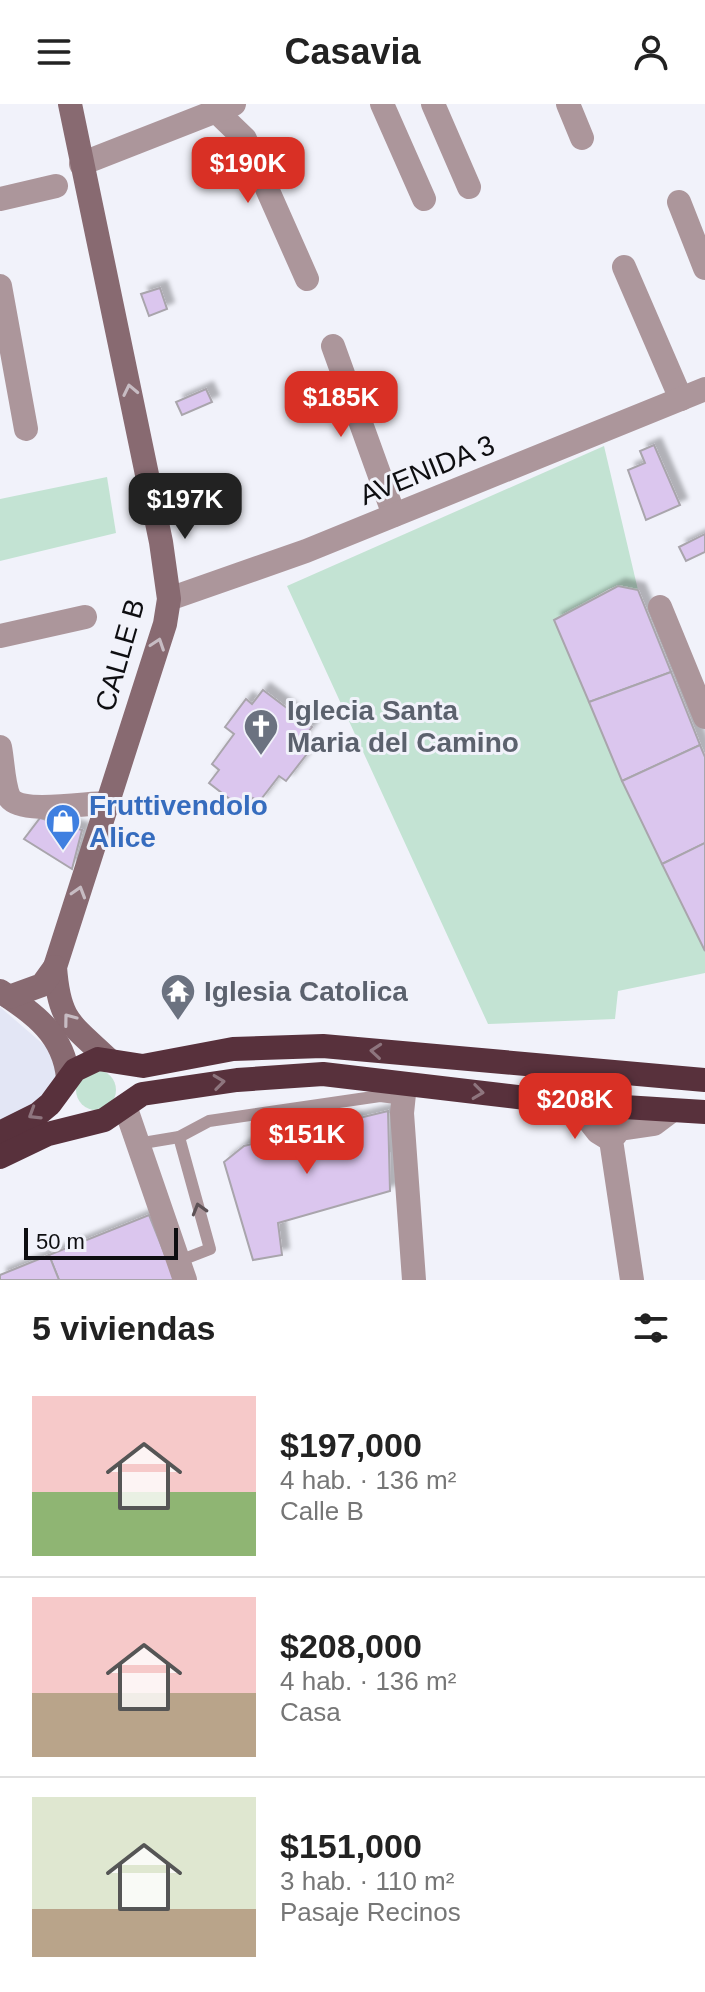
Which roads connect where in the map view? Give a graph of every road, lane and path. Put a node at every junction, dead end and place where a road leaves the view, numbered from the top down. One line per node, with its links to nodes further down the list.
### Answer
1 (70, 104): 7 (street, CALLE B)
2 (382, 104): 11 (street)
3 (433, 104): 9 (street)
4 (568, 104): 6 (street)
5 (225, 108): 7 (street); 15 (street)
6 (582, 138)
7 (81, 164): 22 (street, CALLE B, one-way to 7)
8 (56, 186): 10 (street)
9 (469, 187)
10 (0, 199)
11 (424, 199)
12 (679, 202): 14 (street)
13 (624, 267): 19 (street)
14 (705, 268)
15 (307, 279)
16 (0, 286): 20 (street)
17 (333, 346): 21 (street)
18 (705, 389): 19 (street, AVENIDA 3)
19 (681, 399): 21 (street, AVENIDA 3)
20 (26, 429)
21 (394, 515): 22 (street, AVENIDA 3)
22 (169, 599): 28 (street, CALLE B, one-way to 22)
23 (660, 607): 26 (street)
24 (85, 617): 25 (street)
25 (0, 636)
26 (705, 717)
27 (0, 747): 28 (street)
28 (106, 803): 29 (street, CALLE B, one-way to 28)
29 (55, 967): 30 (street); 31 (street, CALLE B, one-way to 29)
30 (4, 994): 33 (street)
31 (108, 1059): 32 (highway, one-way to 31); 33 (highway); 36 (highway)
32 (705, 1080)
33 (65, 1083): 39 (highway); 40 (highway, one-way to 40)
34 (405, 1091): 35 (highway, one-way to 35); 36 (highway, one-way to 34); 41 (lane); 46 (street)
35 (576, 1104): 37 (highway); 42 (street)
36 (125, 1106): 39 (highway); 43 (street)
37 (670, 1112): 38 (highway); 42 (street)
38 (705, 1112)
39 (87, 1123): 44 (highway)
40 (0, 1133)
41 (179, 1137): 43 (lane); 45 (lane, one-way to 41)
42 (611, 1140): 47 (street)
43 (137, 1144): 45 (street)
44 (0, 1157)
45 (182, 1270)
46 (414, 1280)
47 (632, 1280)

